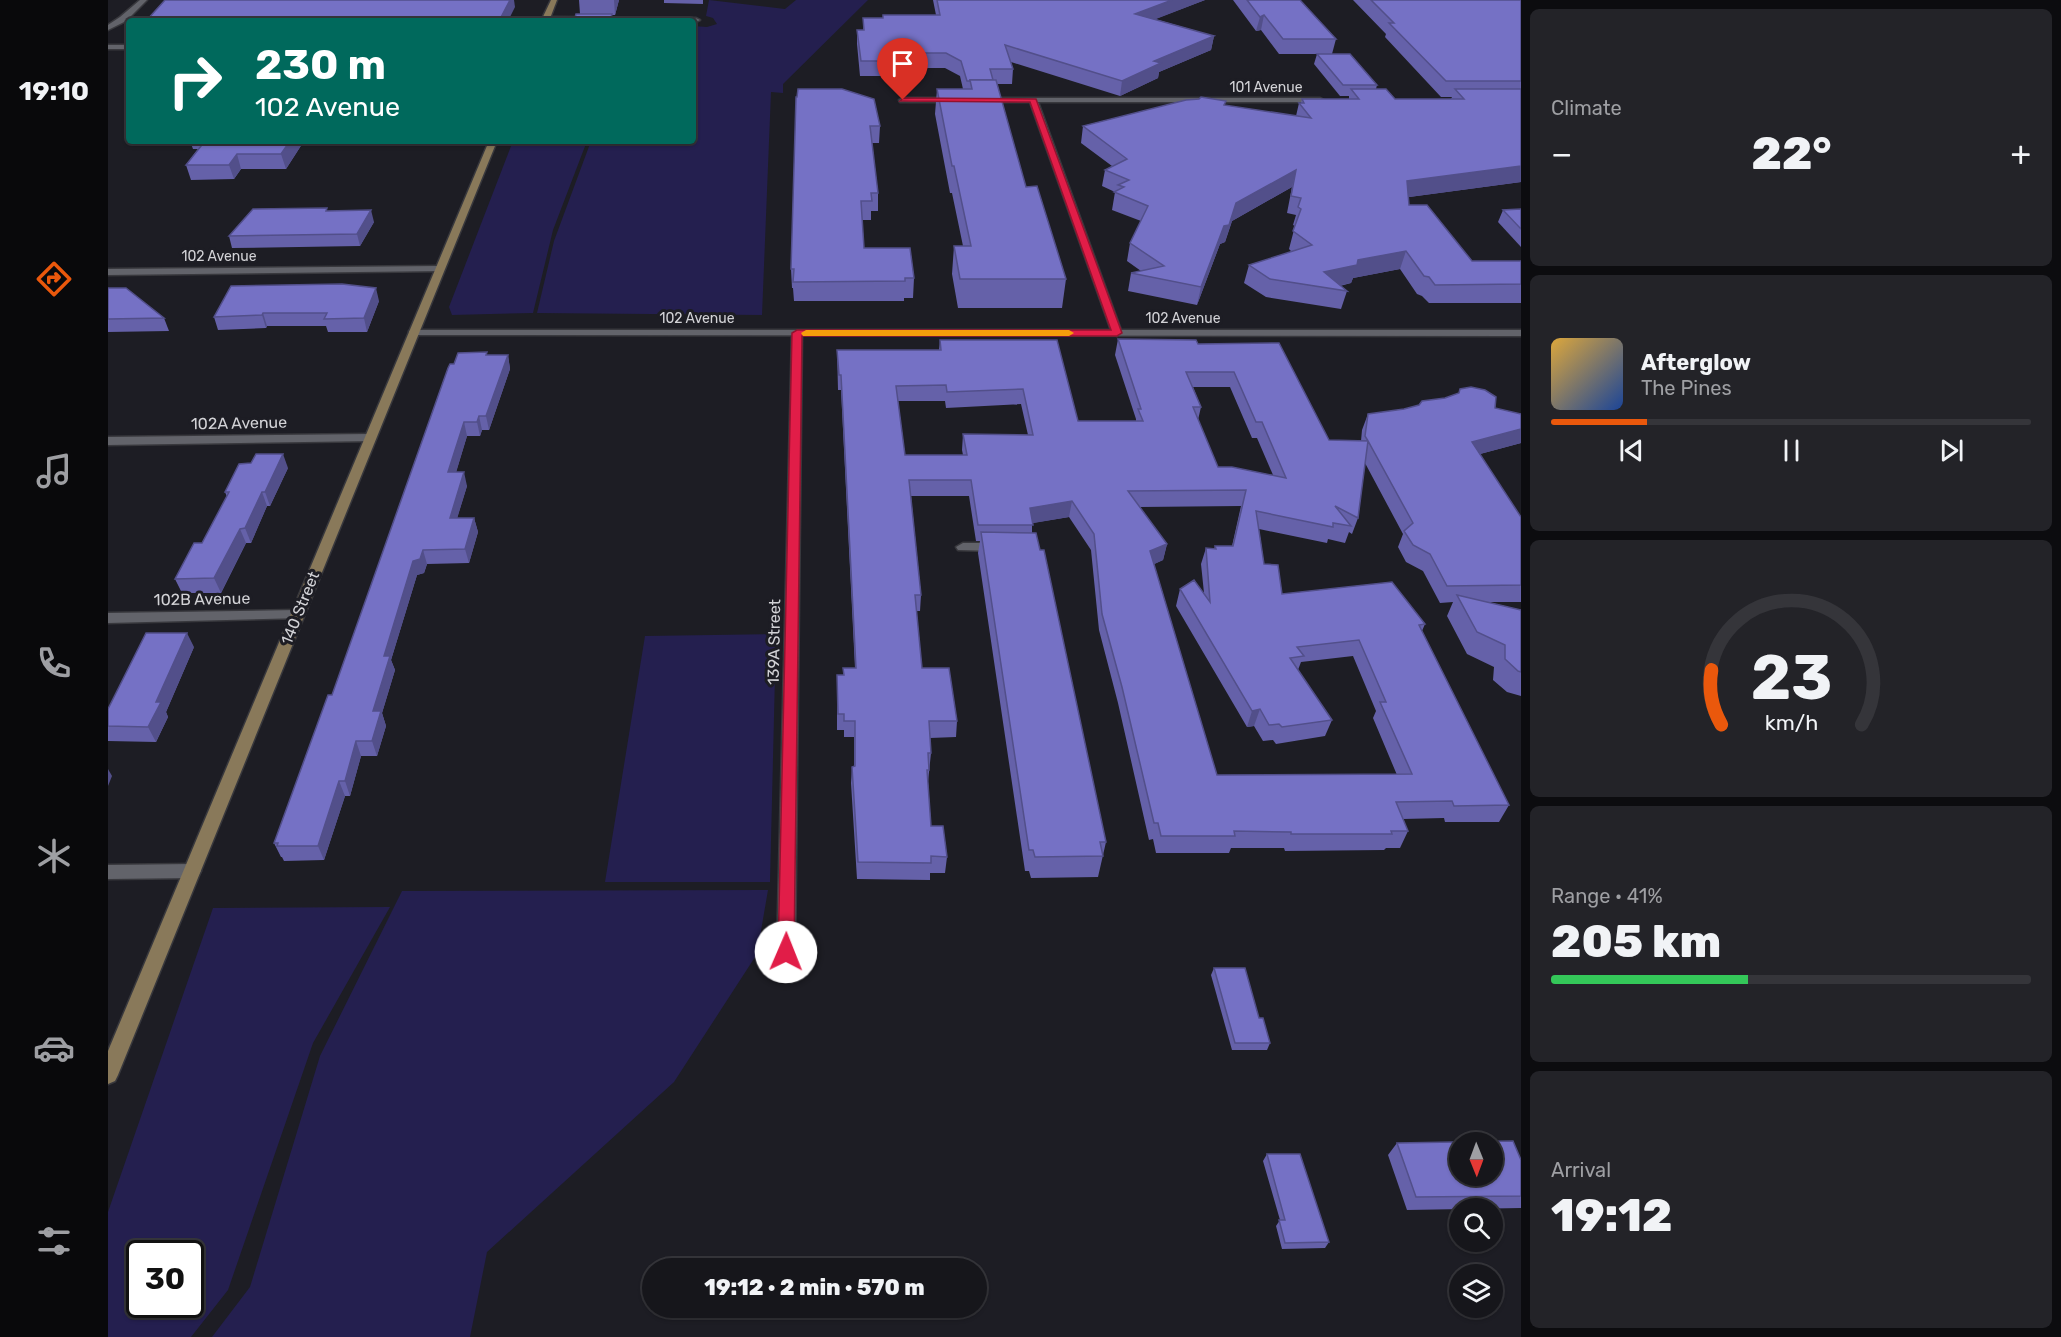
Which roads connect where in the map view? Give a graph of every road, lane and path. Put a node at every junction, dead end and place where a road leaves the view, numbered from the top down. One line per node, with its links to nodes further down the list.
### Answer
1 (144, 0): 4 (street)
2 (554, 0): 3 (main road)
3 (547, 18)
4 (110, 25)
5 (108, 47): 6 (street)
6 (126, 47)
7 (903, 100): 8 (street)
8 (962, 100)
9 (974, 100): 10 (street, 101 Avenue)
10 (1033, 100): 11 (street, 101 Avenue); 17 (street)
11 (1334, 100)
12 (492, 144): 13 (main road, 140 Street)
13 (439, 269): 14 (street, 102 Avenue); 15 (main road, 140 Street)
14 (108, 272)
15 (412, 333): 16 (street, 102 Avenue); 19 (main road, 140 Street)
16 (797, 333): 17 (street, 102 Avenue); 27 (street, 139A Street)
17 (1117, 333): 18 (street, 102 Avenue)
18 (1521, 333)
19 (370, 438): 20 (street, 102A Avenue); 23 (main road, 140 Street)
20 (108, 441)
21 (963, 547): 22 (street)
22 (1015, 548)
23 (297, 615): 24 (street, 102B Avenue); 25 (main road, 140 Street)
24 (108, 618)
25 (192, 871): 26 (street); 28 (main road, 140 Street)
26 (108, 872)
27 (786, 952)
28 (108, 1075)

